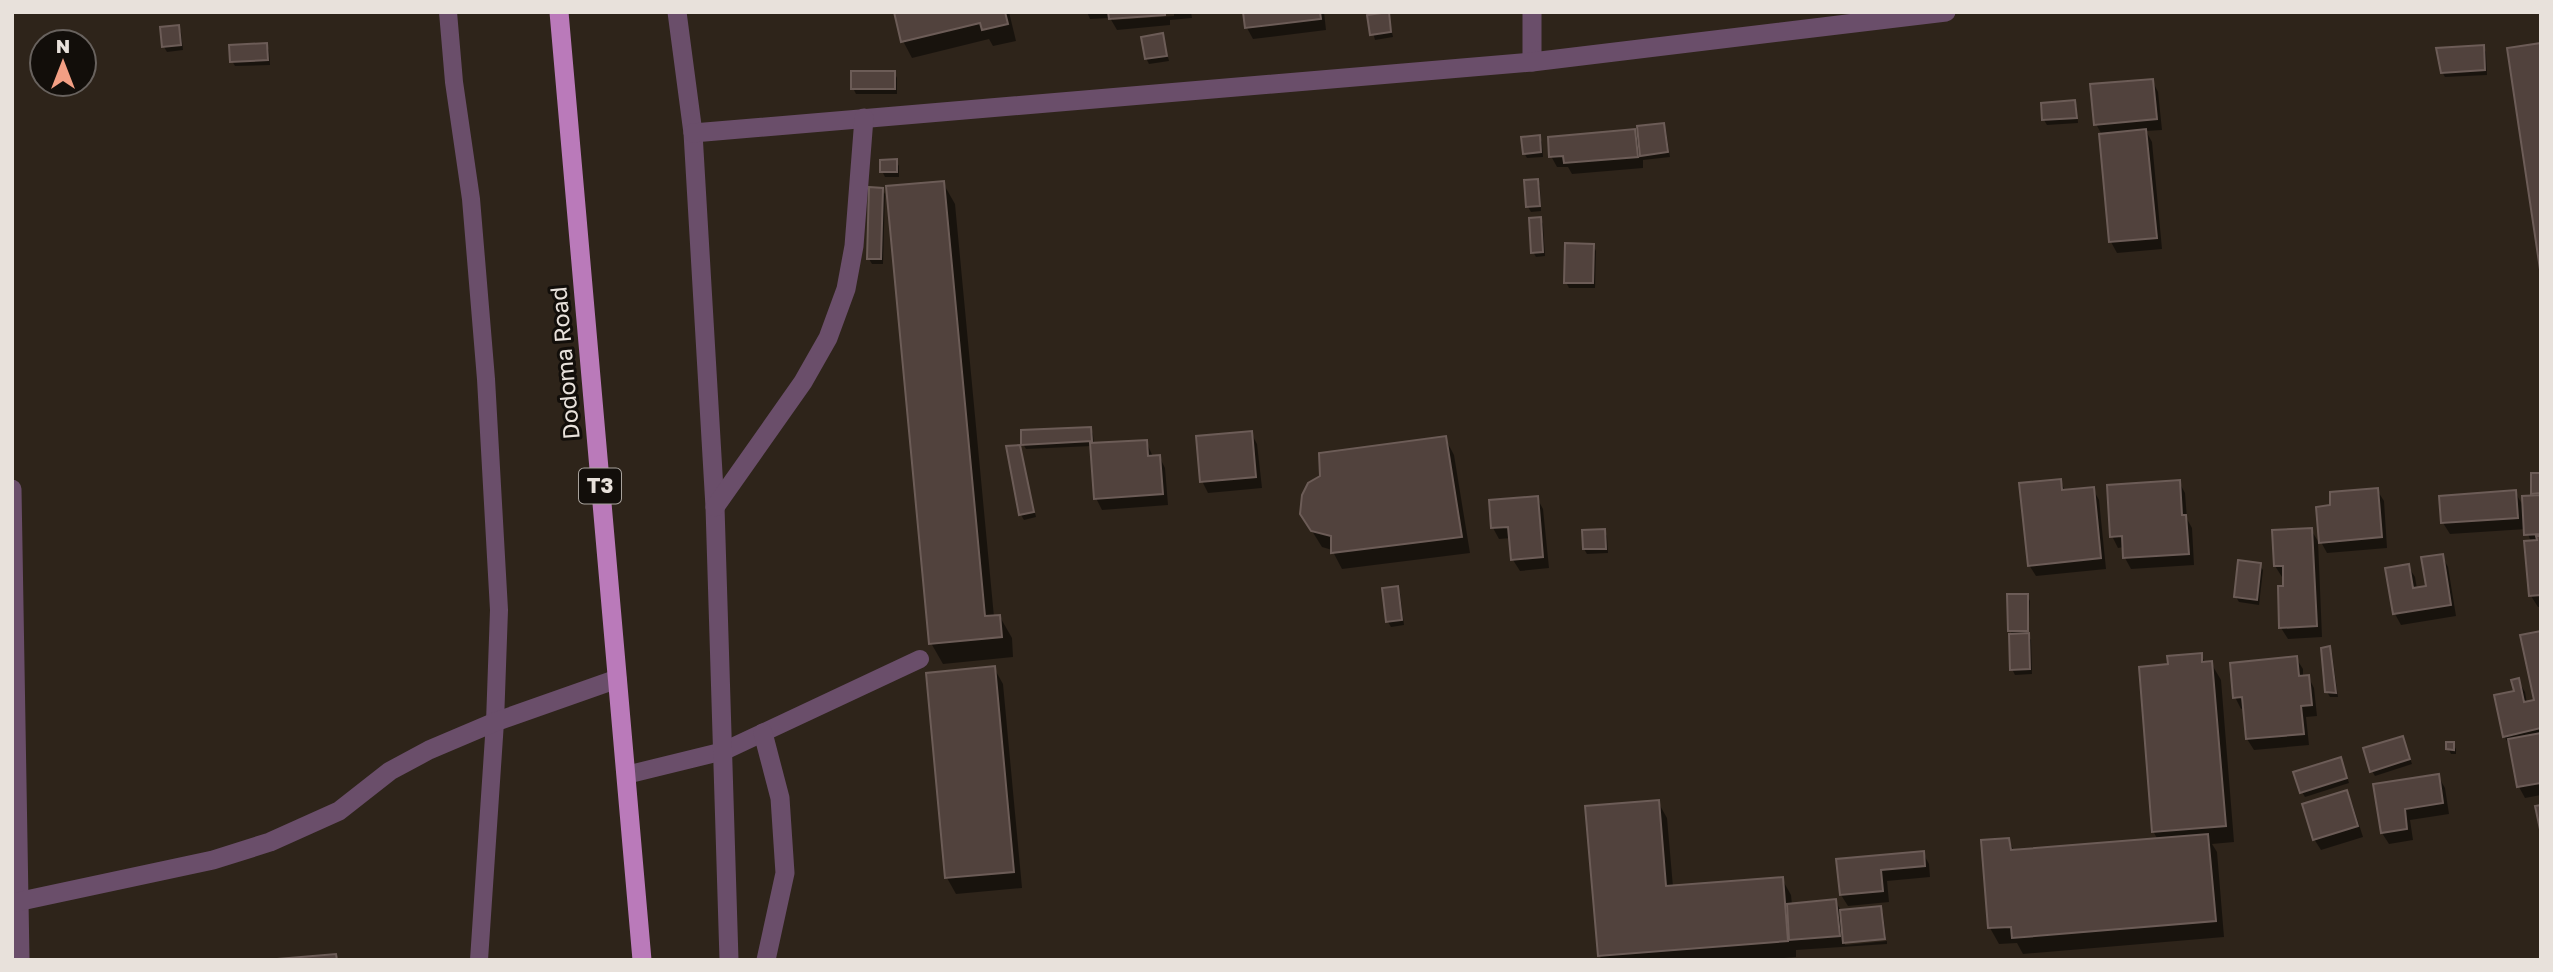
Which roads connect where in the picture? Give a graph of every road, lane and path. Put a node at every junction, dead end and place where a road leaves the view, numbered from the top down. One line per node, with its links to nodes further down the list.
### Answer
1 (448, 12): 13 (lane)
2 (559, 12): 12 (highway, Dodoma Road / T3)
3 (677, 12): 8 (street)
4 (1532, 12): 6 (street)
5 (1946, 12): 6 (street)
6 (1532, 62): 7 (street)
7 (864, 118): 8 (street); 10 (street)
8 (693, 133): 10 (street)
9 (12, 489): 17 (street)
10 (715, 507): 15 (street)
11 (920, 659): 14 (lane)
12 (617, 679): 13 (street); 16 (highway, Dodoma Road / T3)
13 (495, 722): 17 (street); 19 (lane)
14 (763, 733): 15 (lane); 22 (street)
15 (724, 751): 16 (lane); 21 (street)
16 (626, 775): 20 (highway, Dodoma Road / T3)
17 (15, 903): 18 (street)
18 (20, 960)
19 (480, 960)
20 (642, 960)
21 (729, 960)
22 (766, 960)

